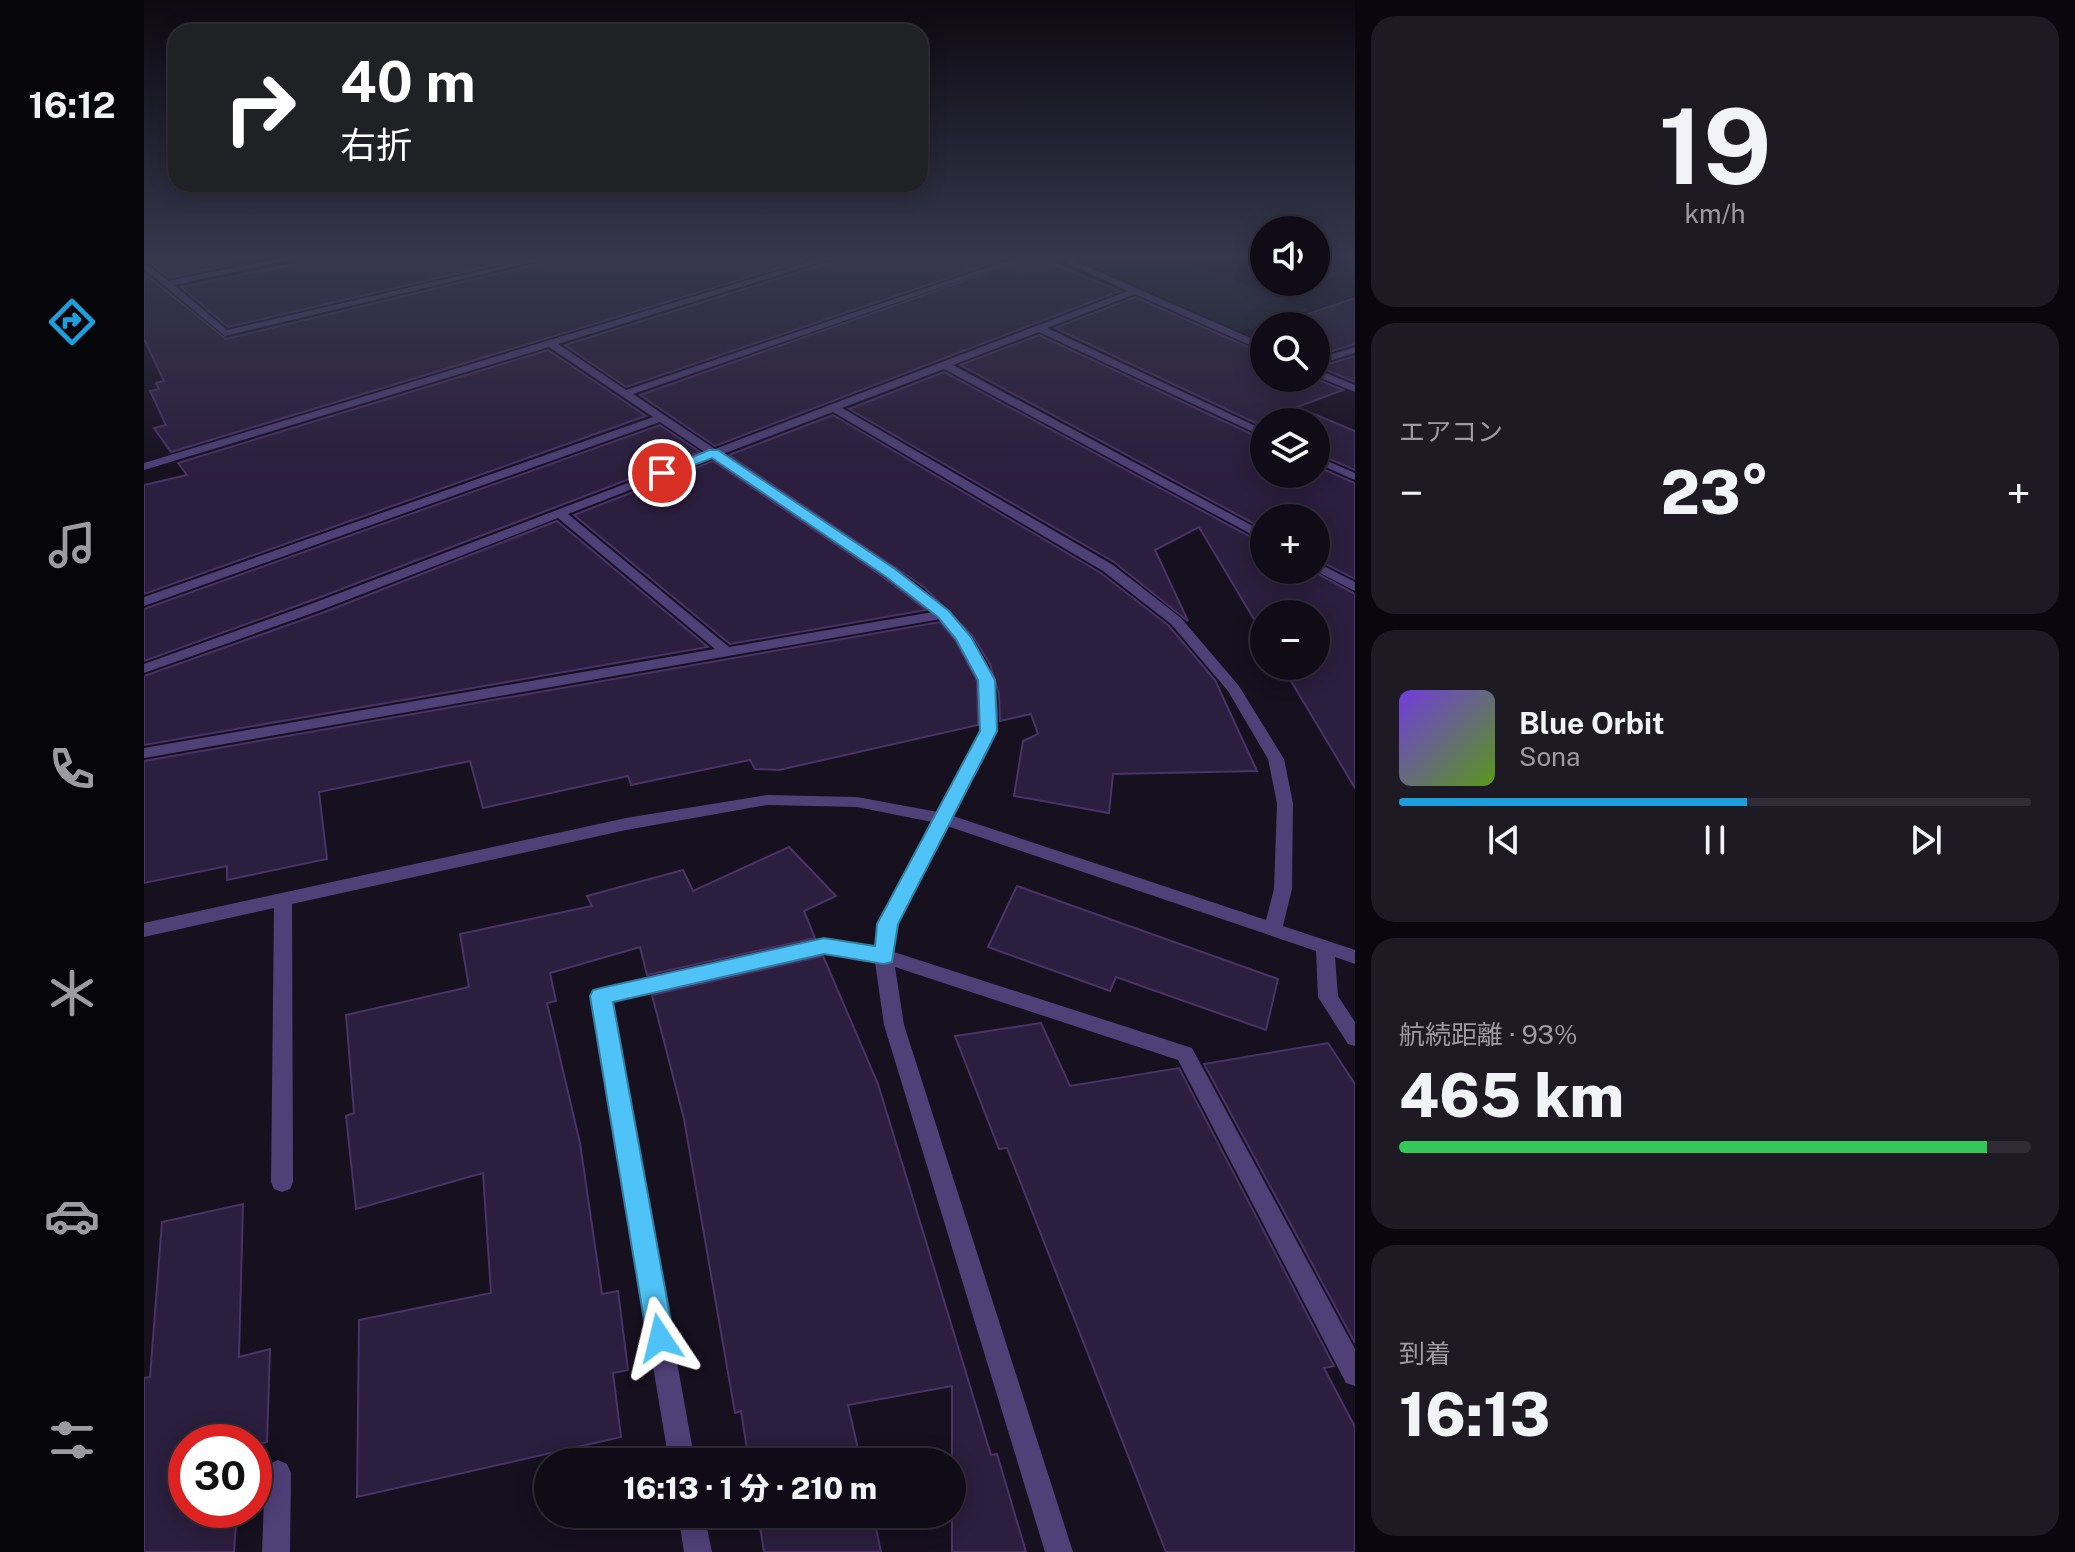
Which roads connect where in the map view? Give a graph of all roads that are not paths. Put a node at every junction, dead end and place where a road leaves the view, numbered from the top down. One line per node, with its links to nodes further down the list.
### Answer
1 (591, 330): 7 (street)
2 (810, 330): 13 (street)
3 (1033, 330): 10 (street)
4 (1044, 330): 16 (street)
5 (1225, 330): 6 (street)
6 (1250, 342)
7 (550, 343): 13 (street); 19 (street)
8 (1355, 350): 9 (street)
9 (1330, 358)
10 (943, 364): 14 (street); 22 (street)
11 (1330, 378): 12 (street)
12 (1355, 389)
13 (626, 393): 15 (street)
14 (834, 408): 17 (street); 33 (street)
15 (661, 418): 17 (street); 25 (street)
16 (1250, 427)
17 (713, 453): 21 (street); 26 (street)
18 (1330, 465): 20 (street)
19 (144, 467)
20 (1355, 477)
21 (559, 513): 27 (street); 28 (street)
22 (1250, 529)
23 (1330, 574): 24 (street)
24 (1355, 587)
25 (144, 602)
26 (944, 614): 27 (street); 30 (street)
27 (724, 650): 29 (street)
28 (144, 669)
29 (144, 753)
30 (945, 819): 31 (street); 33 (street); 35 (street)
31 (283, 900): 32 (street); 38 (street)
32 (144, 930)
33 (1273, 930): 34 (street)
34 (1325, 947): 36 (street); 37 (street)
35 (884, 956): 39 (street); 40 (street); 45 (street)
36 (1355, 957)
37 (1355, 1038)
38 (282, 1182)
39 (1355, 1374)
40 (680, 1448)
41 (278, 1473): 43 (street)
42 (694, 1528): 44 (street)
43 (276, 1552)
44 (698, 1552)
45 (1059, 1552)

